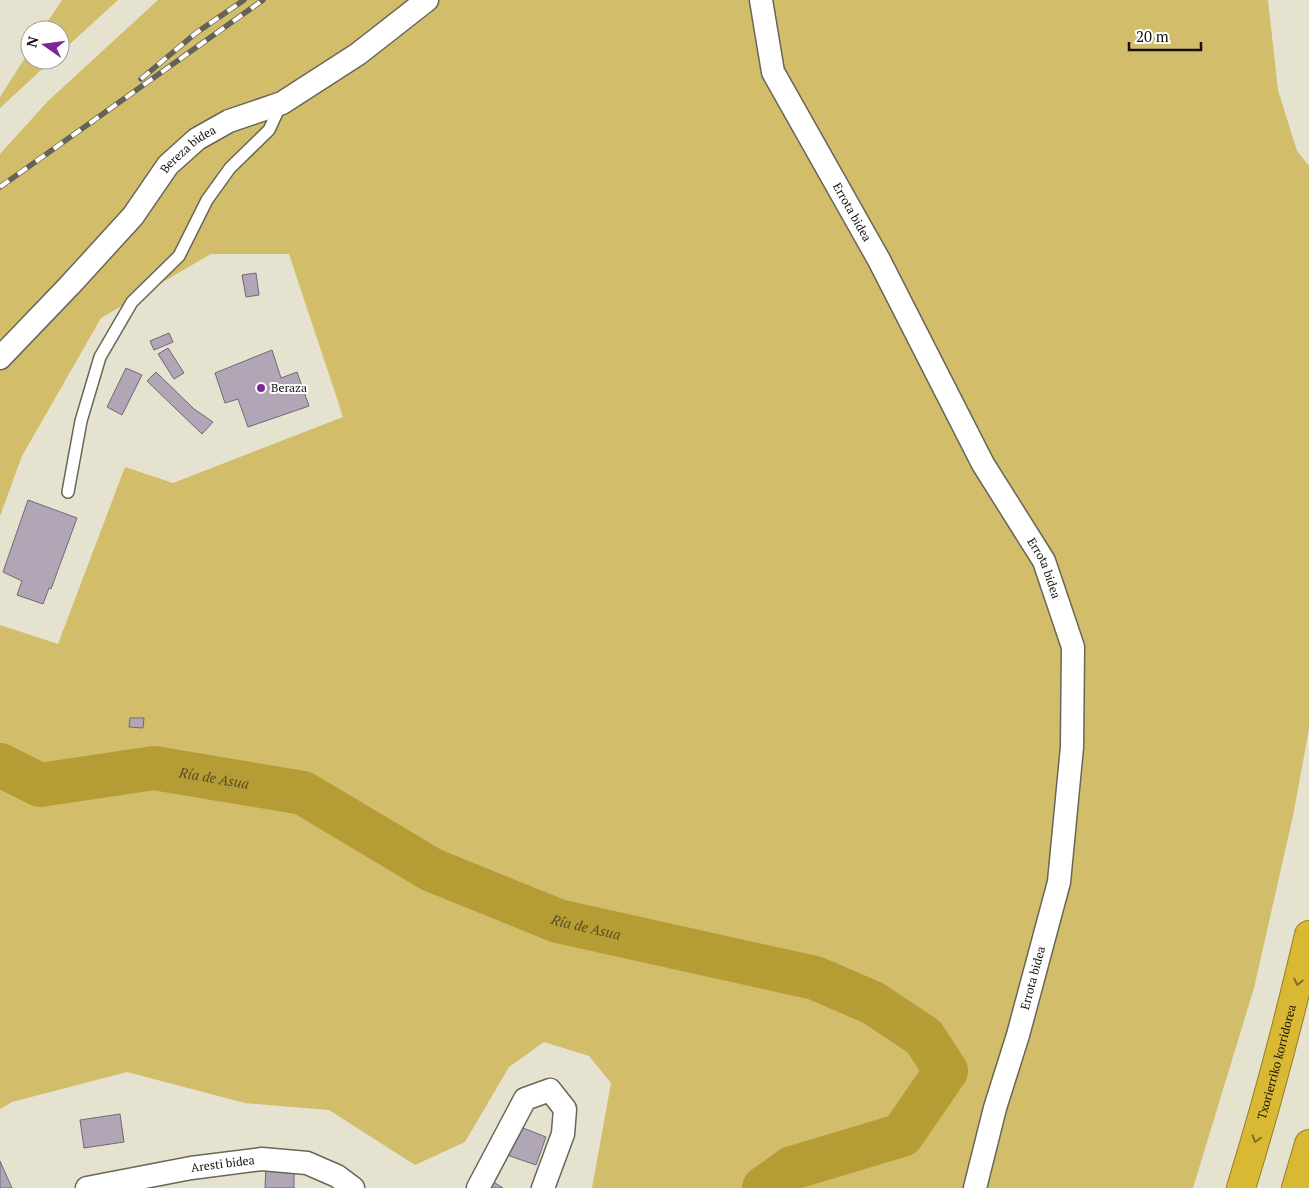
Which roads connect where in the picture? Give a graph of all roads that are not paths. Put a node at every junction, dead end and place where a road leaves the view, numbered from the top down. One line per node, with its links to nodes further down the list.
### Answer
1 (427, 0): 3 (street, Bereza bidea)
2 (761, 0): 12 (street, Errota bidea)
3 (282, 103): 4 (street, Bereza bidea); 5 (lane)
4 (0, 358)
5 (68, 492)
6 (1309, 935): 13 (highway, Txorierriko korridorea, one-way to 13)
7 (1309, 1144): 14 (highway)
8 (87, 1188): 9 (street, Aresti bidea)
9 (353, 1188)
10 (478, 1188): 11 (street)
11 (543, 1188)
12 (975, 1188)
13 (1241, 1188)
14 (1296, 1188)

